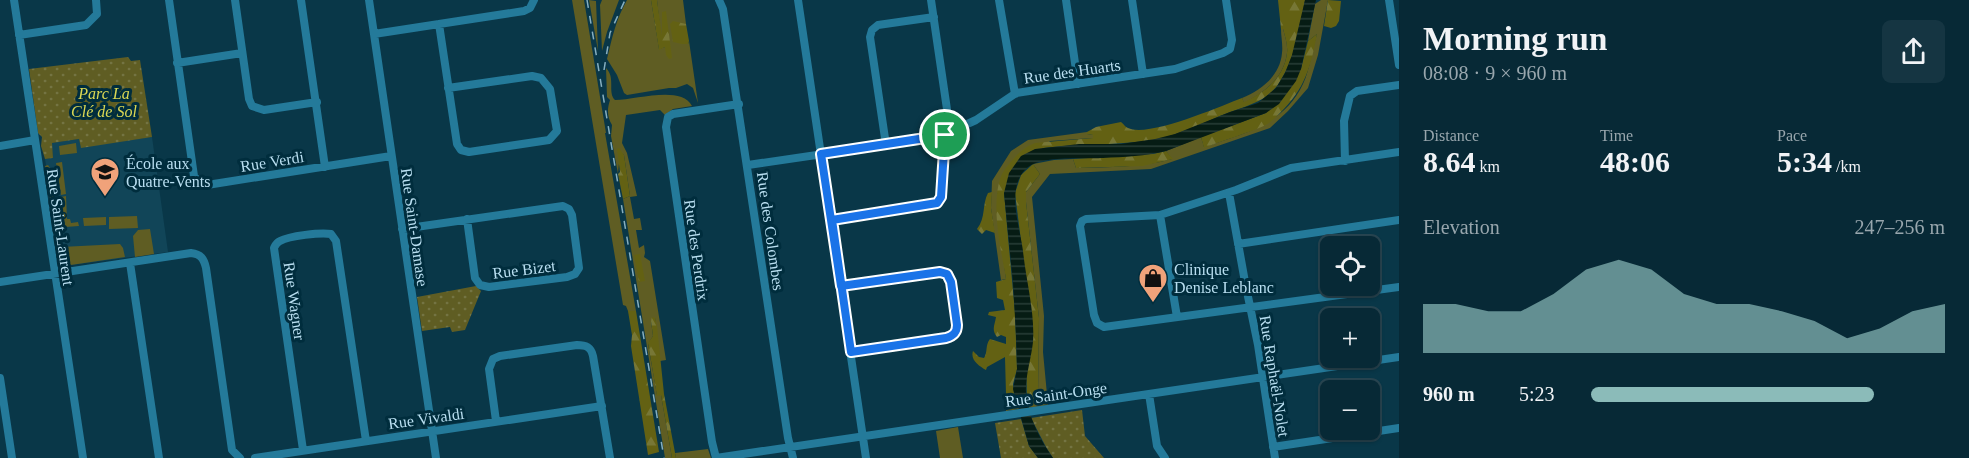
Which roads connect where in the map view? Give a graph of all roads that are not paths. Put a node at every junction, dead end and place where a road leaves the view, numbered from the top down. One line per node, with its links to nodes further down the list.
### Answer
1 (14, 0): 21 (street, Rue Saint-Laurent)
2 (96, 0): 21 (street)
3 (169, 0): 23 (street, Rue Verdi)
4 (235, 0): 22 (street)
5 (301, 0): 30 (street)
6 (369, 0): 20 (street, Rue Saint-Damase)
7 (534, 0): 19 (street)
8 (719, 0): 17 (street, Rue des Colombes)
9 (726, 0): 17 (street, Rue des Colombes)
10 (798, 0): 37 (street)
11 (931, 0): 18 (street)
12 (999, 0): 29 (street)
13 (1066, 0): 26 (street)
14 (1132, 0): 25 (street)
15 (1226, 0): 25 (street, Rue des Huarts)
16 (1389, 0): 24 (street)
17 (723, 9): 31 (street, Rue des Colombes)
18 (934, 17): 32 (street); 34 (street)
19 (439, 24): 20 (street); 28 (street)
20 (374, 34): 38 (street, Rue Saint-Damase)
21 (19, 35): 33 (street, Rue Saint-Laurent)
22 (242, 53): 23 (street); 30 (street)
23 (177, 63): 41 (street, Rue Verdi)
24 (1399, 65)
25 (1143, 74): 26 (street, Rue des Huarts)
26 (1078, 84): 29 (street, Rue des Huarts)
27 (1399, 85): 39 (street)
28 (448, 88): 28 (street)
29 (1015, 94): 32 (street, Rue des Huarts)
30 (317, 102): 41 (street)
31 (739, 104): 40 (street, Rue des Colombes); 78 (street, Rue des Perdrix)
32 (949, 133): 34 (street, Rue des Huarts); 45 (street)
33 (35, 140): 35 (street); 50 (street, Rue Saint-Laurent)
34 (886, 145): 37 (street, Rue des Huarts)
35 (0, 146)
36 (1399, 152): 39 (street)
37 (821, 154): 40 (street, Rue des Huarts); 45 (street)
38 (391, 156): 41 (street, Rue Verdi); 47 (street, Rue Saint-Damase)
39 (1345, 160): 42 (street)
40 (748, 165): 68 (street, Rue des Colombes)
41 (325, 167)
42 (1229, 193): 43 (street); 48 (street, Rue Raphaël-Nolet)
43 (1160, 215): 55 (street); 55 (street)
44 (467, 219): 44 (street, Rue Bizet); 47 (street, Rue Bizet)
45 (832, 220): 52 (street)
46 (1399, 220): 48 (street)
47 (402, 229): 65 (street, Rue Saint-Damase)
48 (1238, 244): 54 (street, Rue Raphaël-Nolet)
49 (130, 263): 50 (street); 73 (street); 74 (street)
50 (54, 274): 51 (street); 72 (street, Rue Saint-Laurent)
51 (0, 282)
52 (841, 286): 56 (street); 56 (street)
53 (1399, 287): 54 (street)
54 (1250, 308): 55 (street); 58 (street, Rue Raphaël-Nolet)
55 (1177, 317)
56 (851, 352): 66 (street)
57 (1399, 357): 58 (street, Rue Saint-Onge)
58 (1263, 377): 60 (street, Rue Saint-Onge); 69 (street, Rue Raphaël-Nolet)
59 (0, 378): 62 (street)
60 (1149, 394): 66 (street, Rue Saint-Onge); 81 (street)
61 (602, 406): 63 (street, Rue Vivaldi); 63 (street); 77 (street)
62 (3, 421): 71 (street)
63 (496, 421): 65 (street, Rue Vivaldi)
64 (1399, 428): 69 (street)
65 (432, 432): 67 (street, Rue Vivaldi); 76 (street, Rue Saint-Damase)
66 (863, 436): 68 (street, Rue Saint-Onge); 80 (street)
67 (366, 441): 70 (street, Rue Vivaldi); 70 (street, Rue Wagner)
68 (790, 446): 78 (street, Rue Saint-Onge); 79 (street, Rue des Colombes)
69 (1273, 447): 82 (street, Rue Raphaël-Nolet)
70 (303, 450): 75 (street, Rue Vivaldi)
71 (12, 458)
72 (82, 458)
73 (159, 458)
74 (240, 458)
75 (255, 458)
76 (436, 458)
77 (610, 458)
78 (716, 458)
79 (793, 458)
80 (866, 458)
81 (1165, 458)
82 (1275, 458)

